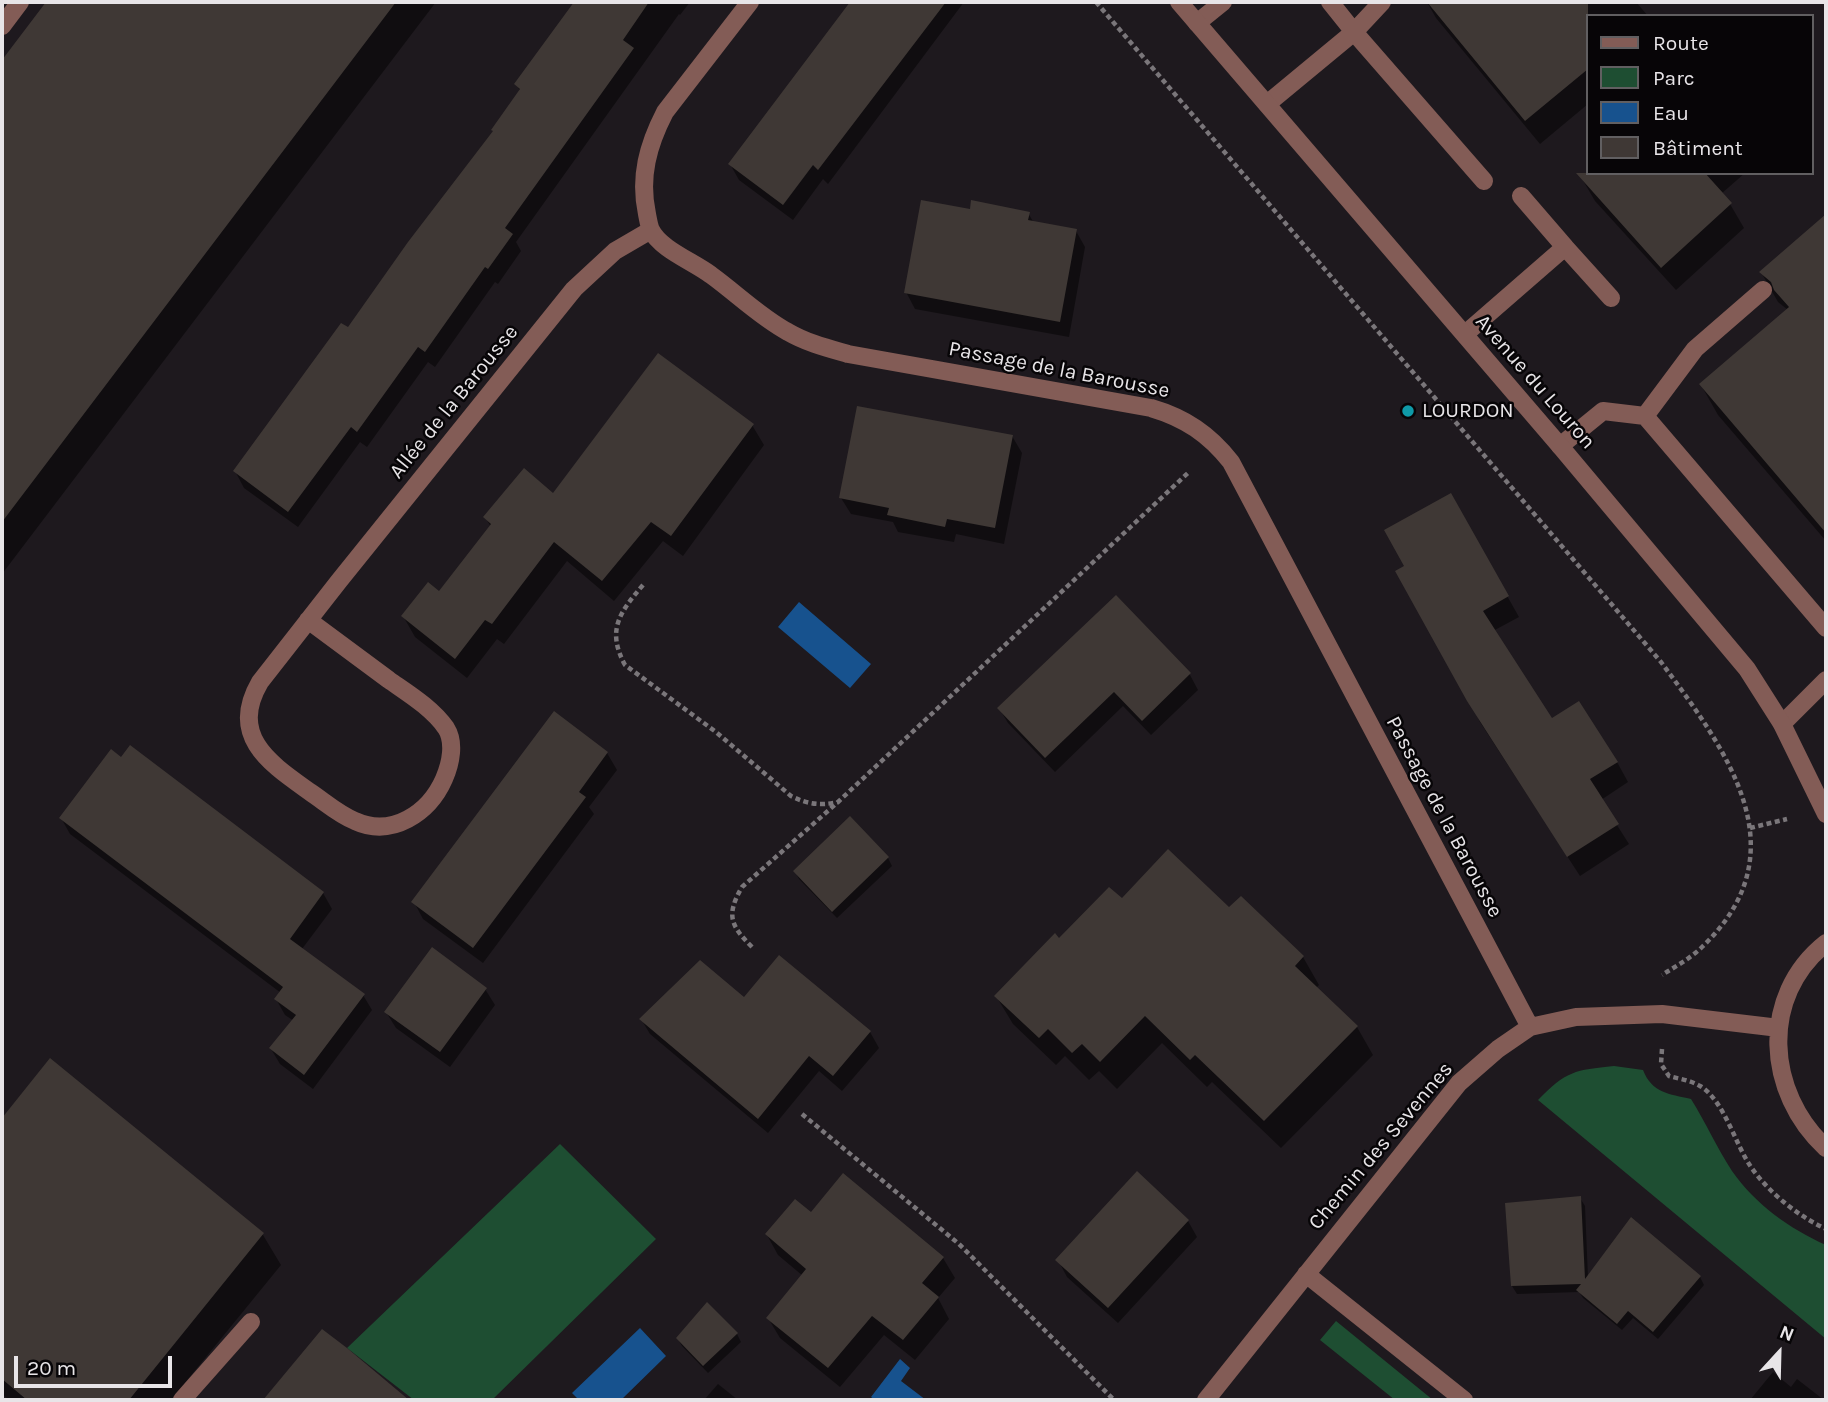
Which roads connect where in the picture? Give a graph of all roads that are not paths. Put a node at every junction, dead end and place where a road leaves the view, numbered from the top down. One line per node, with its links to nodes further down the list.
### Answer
1 (20, 2): 8 (street)
2 (750, 2): 13 (street)
3 (1179, 2): 7 (street, Avenue du Louron)
4 (1223, 2): 7 (street)
5 (1330, 2): 9 (street)
6 (1382, 2): 9 (street)
7 (1197, 23): 10 (street, Avenue du Louron)
8 (2, 26)
9 (1354, 32): 10 (street); 11 (street)
10 (1266, 104): 17 (street, Avenue du Louron)
11 (1484, 181)
12 (1521, 196): 14 (street)
13 (651, 230): 20 (street, Allée de la Barousse); 26 (street, Passage de la Barousse)
14 (1565, 247): 16 (street); 17 (street)
15 (1763, 290): 18 (street)
16 (1611, 298)
17 (1465, 334): 19 (street, Avenue du Louron)
18 (1645, 416): 19 (street); 21 (street)
19 (1560, 446): 23 (street, Avenue du Louron)
20 (308, 620): 20 (street, Allée de la Barousse)
21 (1826, 628)
22 (1826, 680): 23 (street)
23 (1782, 724): 24 (street, Avenue du Louron)
24 (1826, 814)
25 (1826, 943): 27 (street)
26 (1530, 1027): 27 (street, Chemin des Sevennes); 29 (street, Chemin des Sevennes)
27 (1779, 1028): 28 (street)
28 (1826, 1148)
29 (1306, 1274): 32 (street, Chemin des Sevennes); 33 (street)
30 (251, 1322): 31 (street)
31 (182, 1400)
32 (1206, 1400)
33 (1464, 1400)

